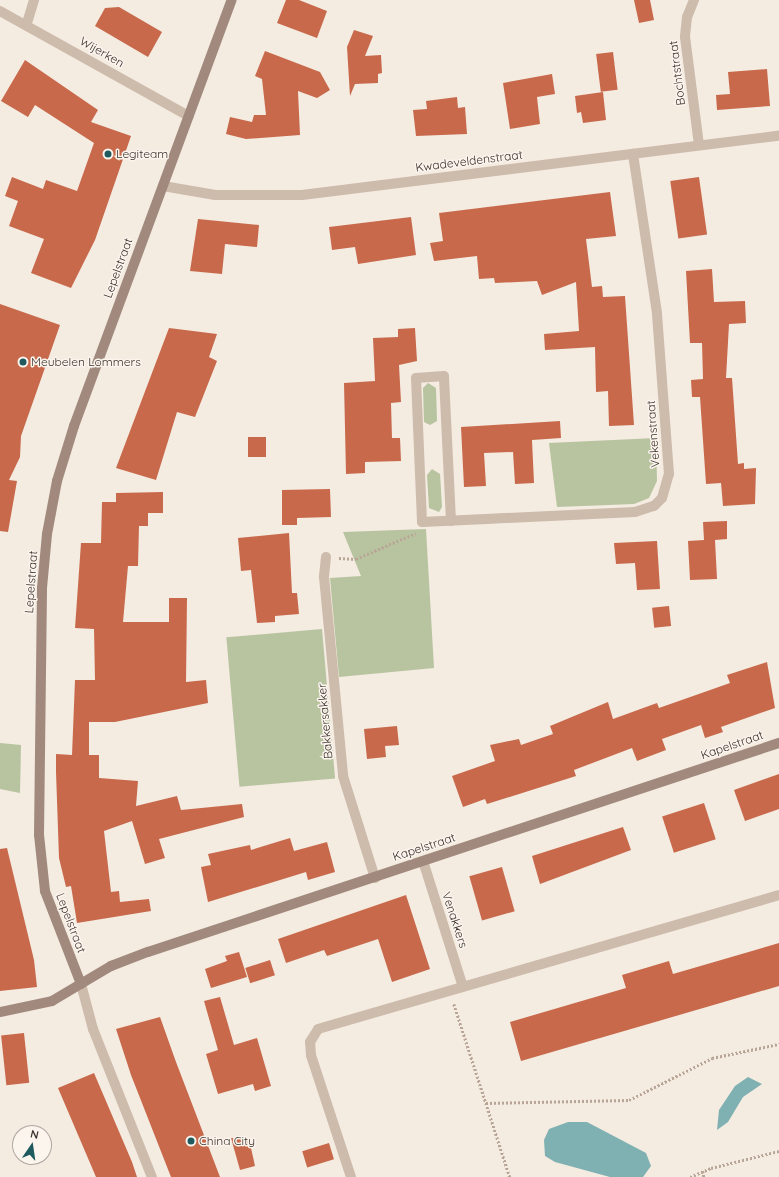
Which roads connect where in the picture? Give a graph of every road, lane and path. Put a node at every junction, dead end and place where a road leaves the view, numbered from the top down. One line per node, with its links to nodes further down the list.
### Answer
1 (34, 0): 5 (street)
2 (232, 0): 6 (main road, Lepelstraat)
3 (694, 0): 8 (street, Bochtstraat)
4 (0, 11): 5 (street, Wijerken)
5 (27, 23): 6 (street, Wijerken)
6 (189, 116): 10 (main road, Lepelstraat)
7 (779, 136): 8 (street, Kwadeveldenstraat)
8 (700, 145): 9 (street, Kwadeveldenstraat)
9 (633, 154): 10 (street, Kwadeveldenstraat); 11 (street, Vekenstraat)
10 (162, 186): 18 (main road, Lepelstraat)
11 (451, 521): 12 (street, Vekenstraat); 12 (street)
12 (422, 522): 13 (path)
13 (326, 557): 16 (street, Bakkersakker)
14 (779, 743): 15 (main road, Kapelstraat)
15 (423, 861): 16 (main road, Kapelstraat); 19 (street, Venakkers)
16 (375, 878): 18 (main road, Kapelstraat)
17 (779, 895): 19 (street)
18 (81, 984): 21 (main road, Kapelstraat); 26 (street, Lepelstraat)
19 (463, 987): 20 (street)
20 (450, 990): 23 (path); 27 (street)
21 (0, 1012)
22 (779, 1044): 23 (path)
23 (486, 1103): 28 (path)
24 (779, 1151): 25 (path)
25 (703, 1171): 29 (path); 30 (path)
26 (152, 1177)
27 (351, 1177)
28 (510, 1177)
29 (690, 1177)
30 (704, 1177)

